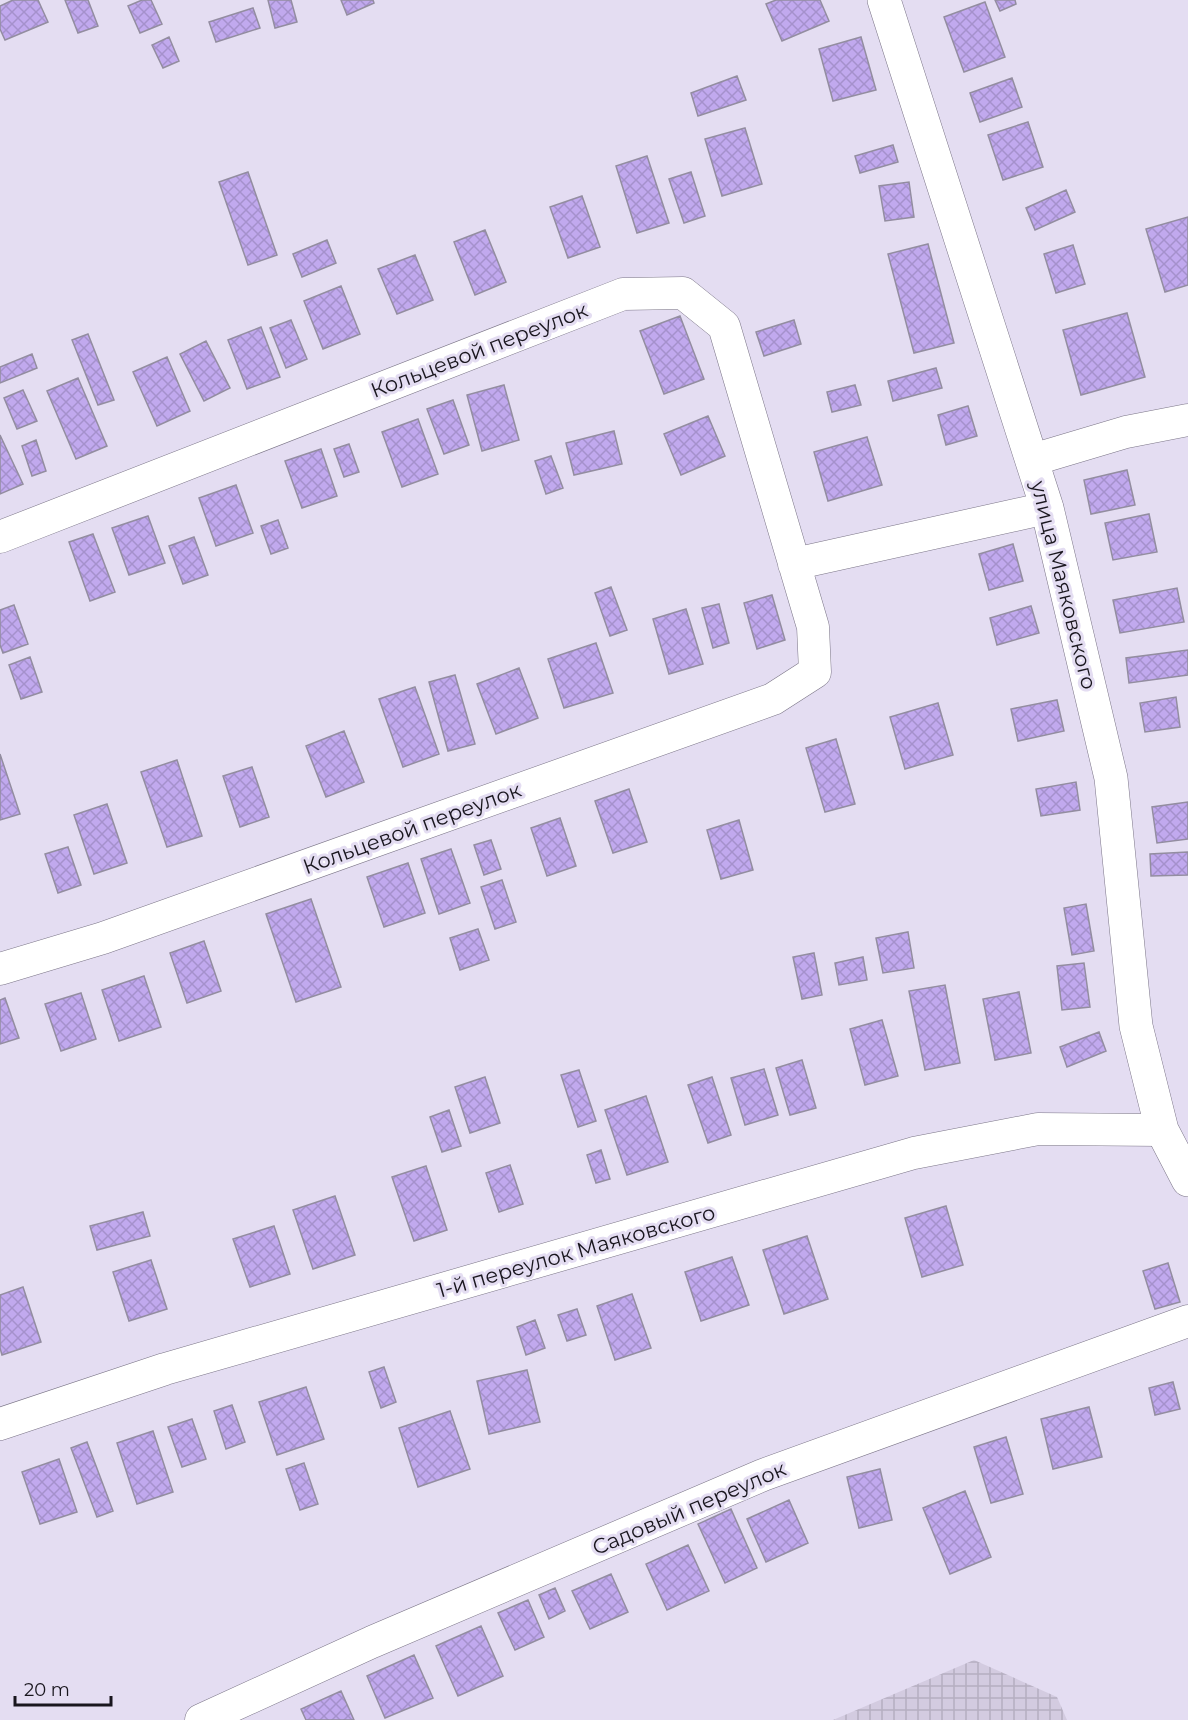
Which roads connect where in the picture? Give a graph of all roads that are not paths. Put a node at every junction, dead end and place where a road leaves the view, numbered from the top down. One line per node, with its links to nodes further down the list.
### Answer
1 (884, 0): 3 (street, улица Маяковского)
2 (1188, 420): 3 (street)
3 (1032, 460): 4 (street, улица Маяковского)
4 (1047, 508): 6 (street); 8 (street, улица Маяковского)
5 (0, 537): 6 (street, Кольцевой переулок)
6 (794, 564): 7 (street, Кольцевой переулок)
7 (0, 969)
8 (1162, 1130): 9 (street, улица Маяковского); 11 (street, 1-й переулок Маяковского)
9 (1188, 1180)
10 (1188, 1321): 12 (street, Садовый переулок)
11 (0, 1424)
12 (201, 1720)

